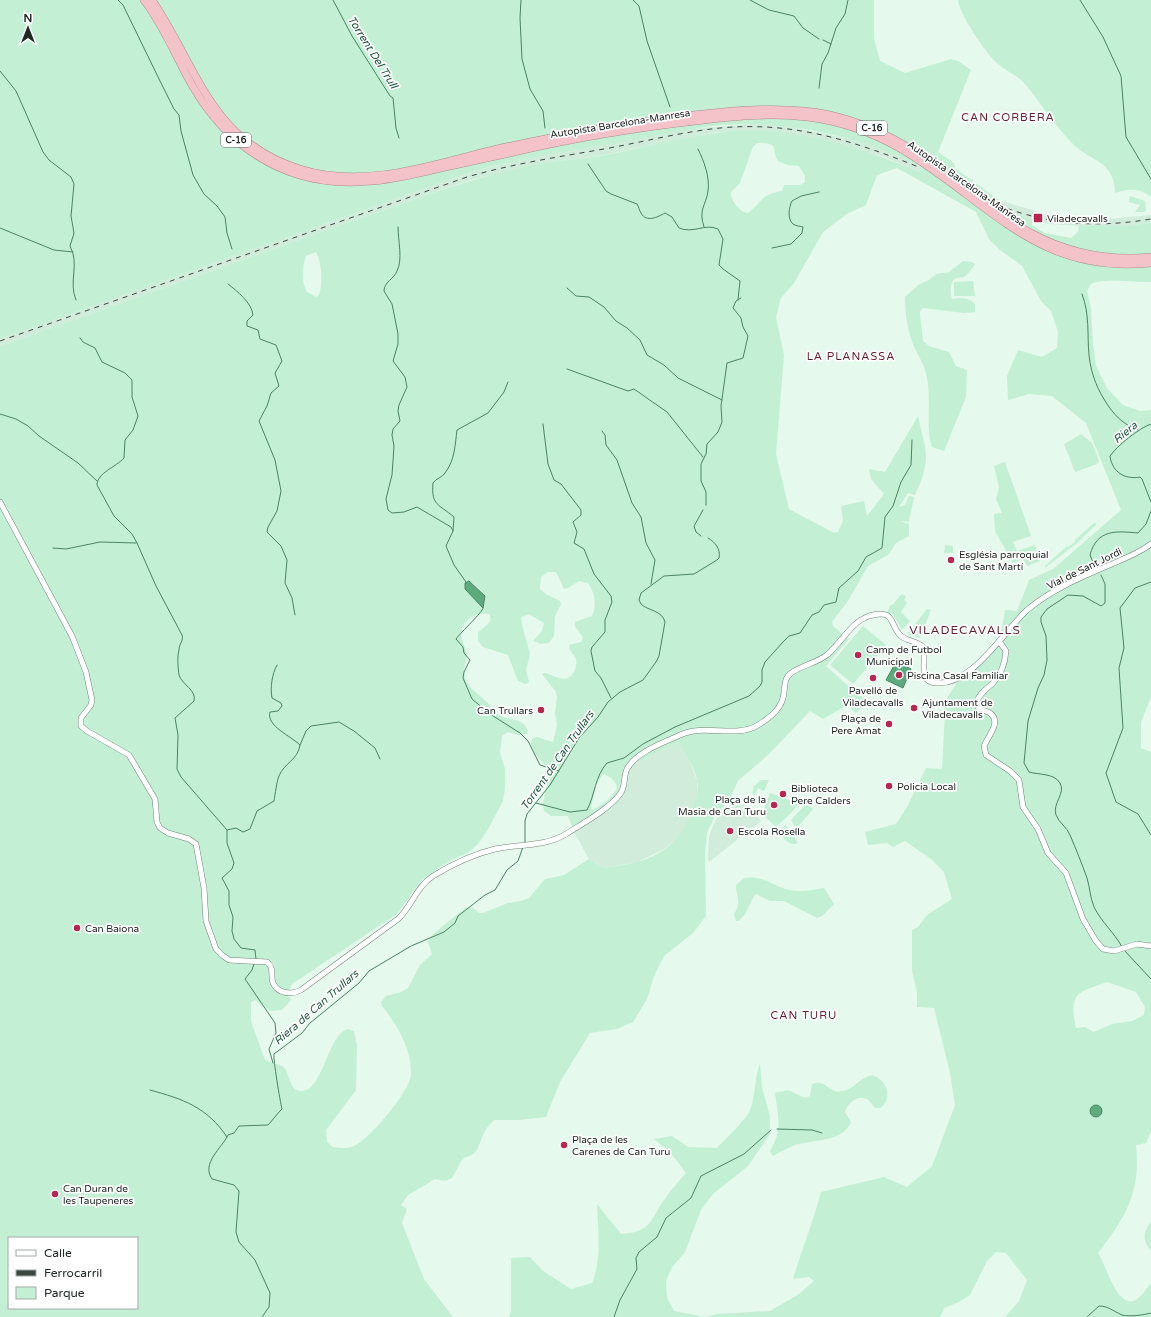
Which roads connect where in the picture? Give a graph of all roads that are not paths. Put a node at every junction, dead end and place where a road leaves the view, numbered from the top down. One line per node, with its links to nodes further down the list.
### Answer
1 (144, 0): 3 (highway, Autopista Barcelona-Manresa / C-16)
2 (152, 0): 3 (highway, Autopista Barcelona-Manresa / C-16)
3 (561, 139): 4 (highway, Autopista Barcelona-Manresa / C-16); 7 (highway, Autopista Barcelona-Manresa / C-16)
4 (1049, 242): 5 (highway); 6 (highway, Autopista Barcelona-Manresa / C-16)
5 (1151, 253)
6 (1151, 257)
7 (1151, 264)
8 (0, 502): 10 (street, Vial de Sant Jordi)
9 (1151, 543): 10 (street, Vial de Sant Jordi)
10 (999, 641): 11 (street)
11 (1151, 946)

